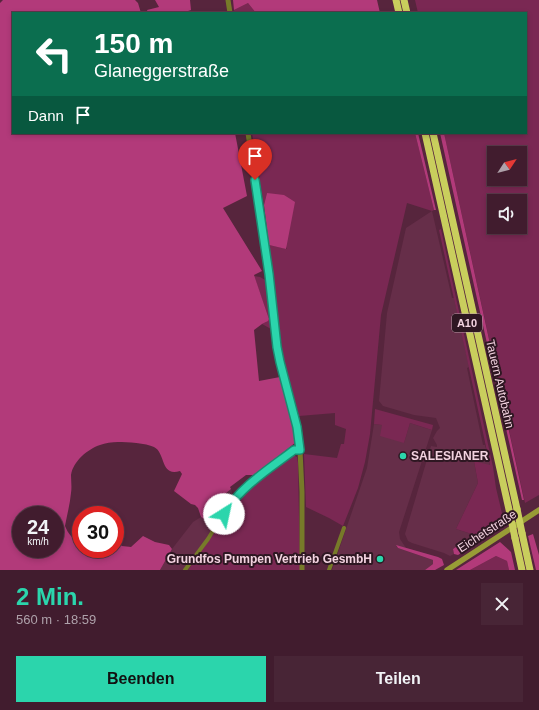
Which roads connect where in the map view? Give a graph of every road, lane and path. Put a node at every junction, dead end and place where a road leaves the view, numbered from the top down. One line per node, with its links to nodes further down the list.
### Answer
1 (228, 0): 4 (street)
2 (396, 0): 5 (highway)
3 (404, 0): 6 (highway)
4 (230, 12)
5 (399, 12)
6 (407, 12)
7 (248, 134): 10 (street)
8 (425, 134): 17 (highway, Tauern Autobahn / A10, bridge)
9 (433, 134): 18 (highway, Tauern Autobahn / A10, bridge)
10 (300, 450): 13 (street); 14 (street)
11 (539, 510): 16 (main road, Eichetstraße)
12 (344, 528): 15 (street)
13 (185, 570)
14 (302, 570)
15 (329, 570)
16 (447, 570)
17 (522, 570)
18 (530, 570)

